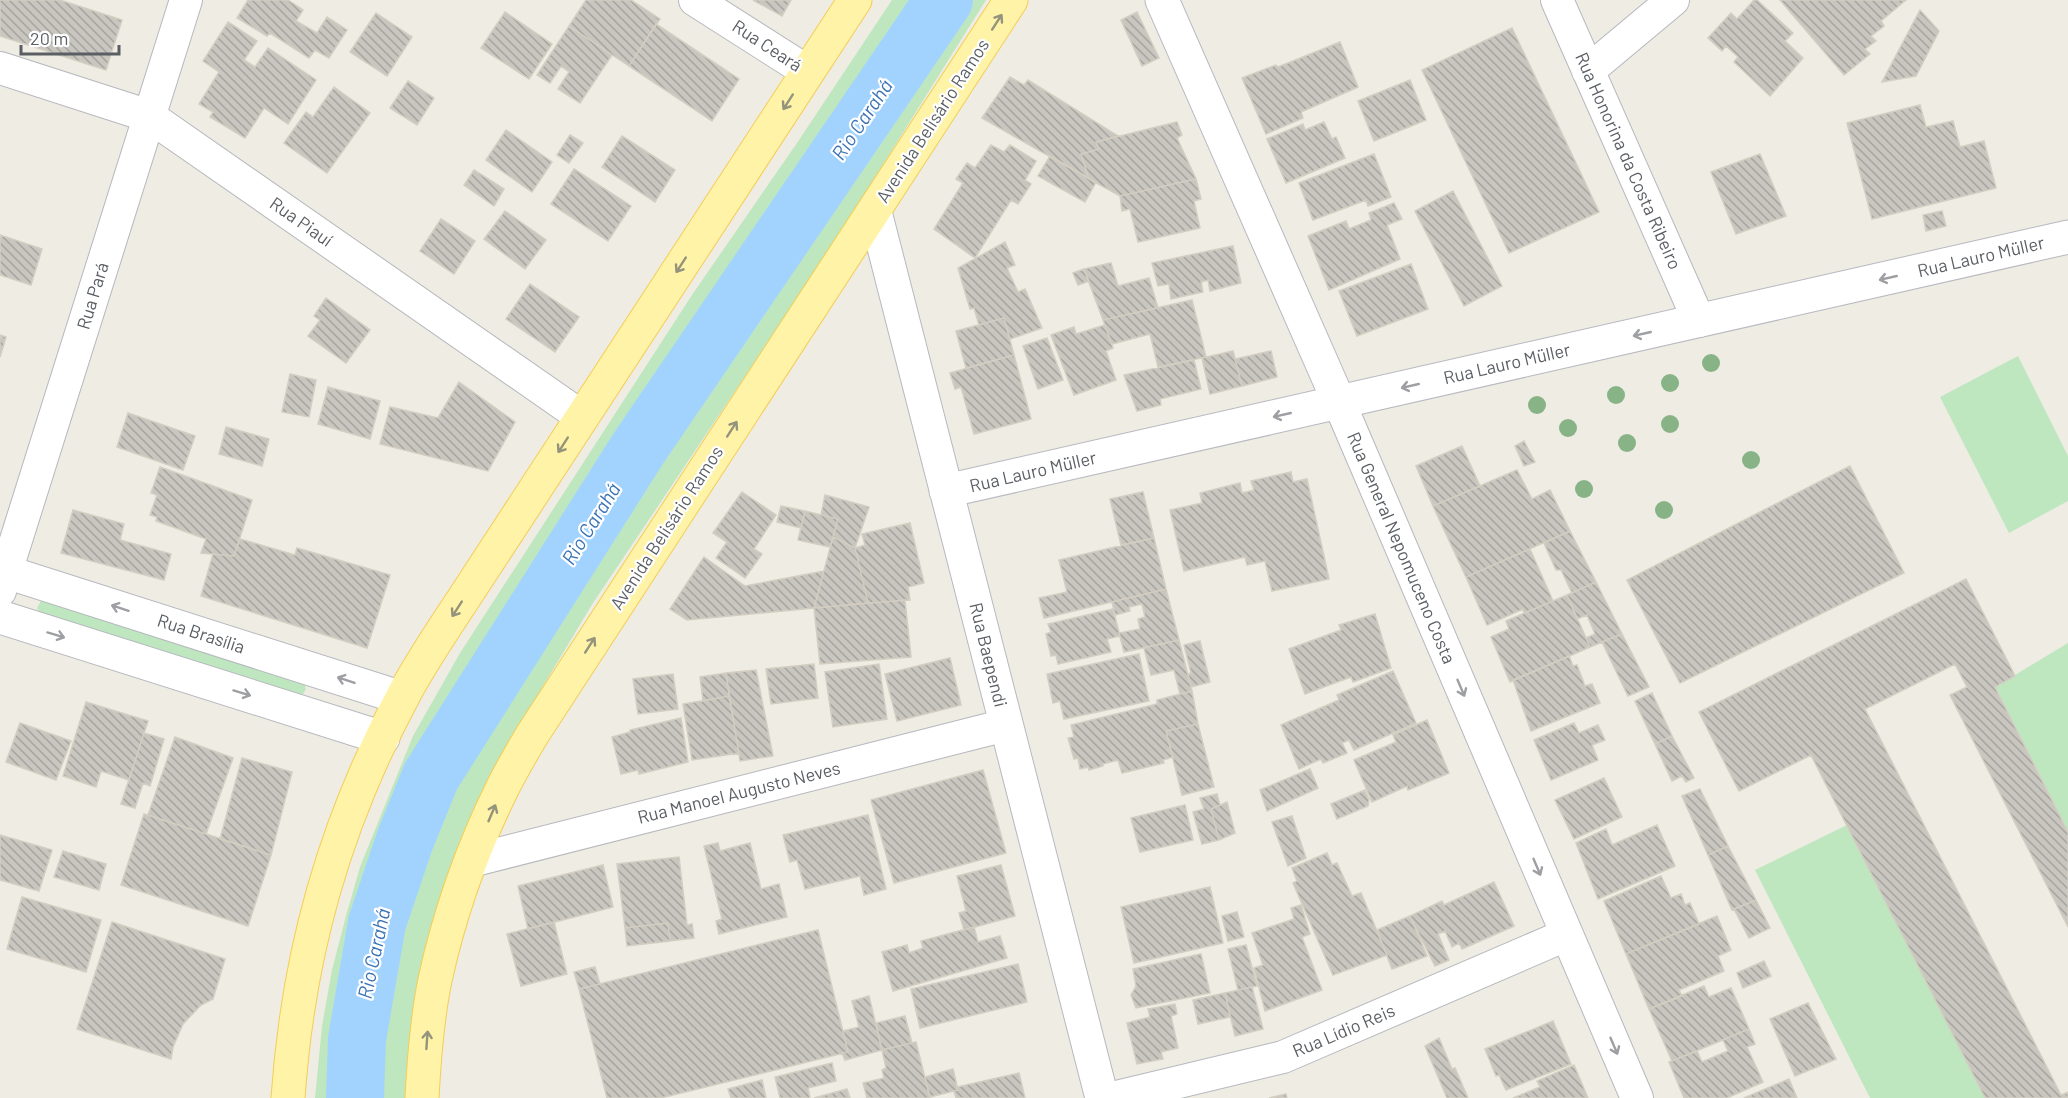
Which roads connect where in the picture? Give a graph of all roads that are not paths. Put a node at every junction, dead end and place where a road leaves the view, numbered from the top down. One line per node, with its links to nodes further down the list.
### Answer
1 (186, 0): 11 (street, Rua Pará)
2 (696, 0): 10 (street, Rua Ceará)
3 (855, 0): 10 (main road)
4 (1011, 0): 12 (main road, Avenida Belisário Ramos, one-way to 4)
5 (1162, 0): 15 (street, Rua General Nepomuceno Costa)
6 (1557, 0): 9 (street, Rua Honorina da Costa Ribeiro)
7 (1673, 0): 9 (street)
8 (0, 68): 11 (street, Rua Piauí)
9 (1588, 71): 14 (street, Rua Honorina da Costa Ribeiro)
10 (808, 72): 16 (main road, one-way to 16)
11 (149, 116): 16 (street, Rua Piauí); 18 (street, Rua Pará)
12 (875, 212): 17 (street, Rua Baependi); 23 (main road, Avenida Belisário Ramos, one-way to 12)
13 (2068, 237): 14 (street, Rua Lauro Müller, one-way to 14)
14 (1699, 321): 15 (street, Rua Lauro Müller, one-way to 15)
15 (1339, 402): 17 (street, Rua Lauro Müller, one-way to 17); 24 (street, Rua General Nepomuceno Costa, one-way to 24)
16 (582, 417): 20 (main road, one-way to 20)
17 (946, 491): 21 (street, Rua Baependi)
18 (2, 578): 20 (street, Rua Brasília, one-way to 18)
19 (0, 617): 22 (street, one-way to 22)
20 (402, 698): 22 (main road)
21 (1006, 725): 23 (street, Rua Manoel Augusto Neves); 27 (street, Rua Baependi)
22 (383, 738): 25 (main road)
23 (471, 861): 26 (main road, Avenida Belisário Ramos, one-way to 23)
24 (1566, 935): 28 (street, Rua Lídio Reis); 29 (street, Rua General Nepomuceno Costa, one-way to 29)
25 (288, 1098)
26 (423, 1098)
27 (1102, 1098)
28 (1112, 1098)
29 (1637, 1098)

